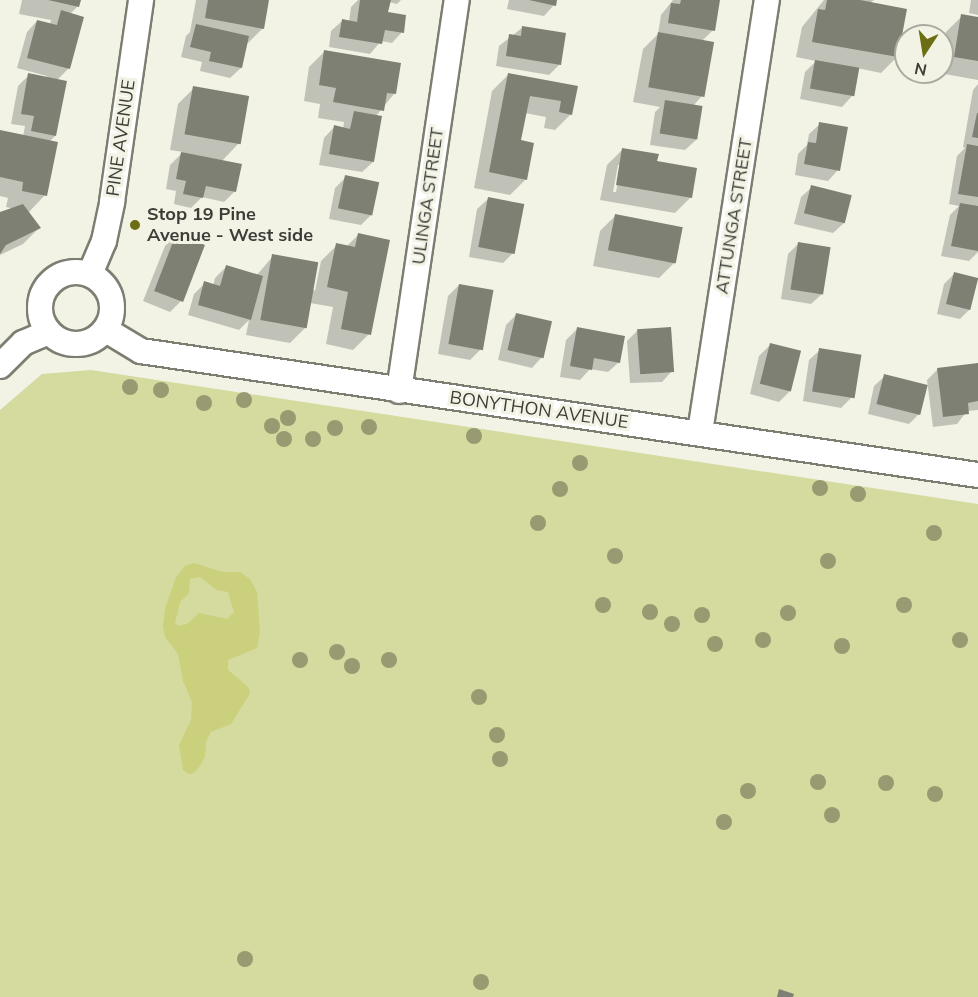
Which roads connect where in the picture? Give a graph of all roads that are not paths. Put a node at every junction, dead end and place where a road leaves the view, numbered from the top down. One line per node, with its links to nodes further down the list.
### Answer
1 (141, 0): 4 (street, PINE AVENUE)
2 (457, 0): 8 (street, ULINGA STREET)
3 (767, 0): 9 (street, ATTUNGA STREET)
4 (90, 274): 5 (street); 6 (street)
5 (106, 330): 6 (street); 8 (street, BONYTHON AVENUE)
6 (49, 332): 7 (street)
7 (0, 366)
8 (399, 391): 9 (street, BONYTHON AVENUE)
9 (700, 432): 10 (street, BONYTHON AVENUE)
10 (978, 475)

